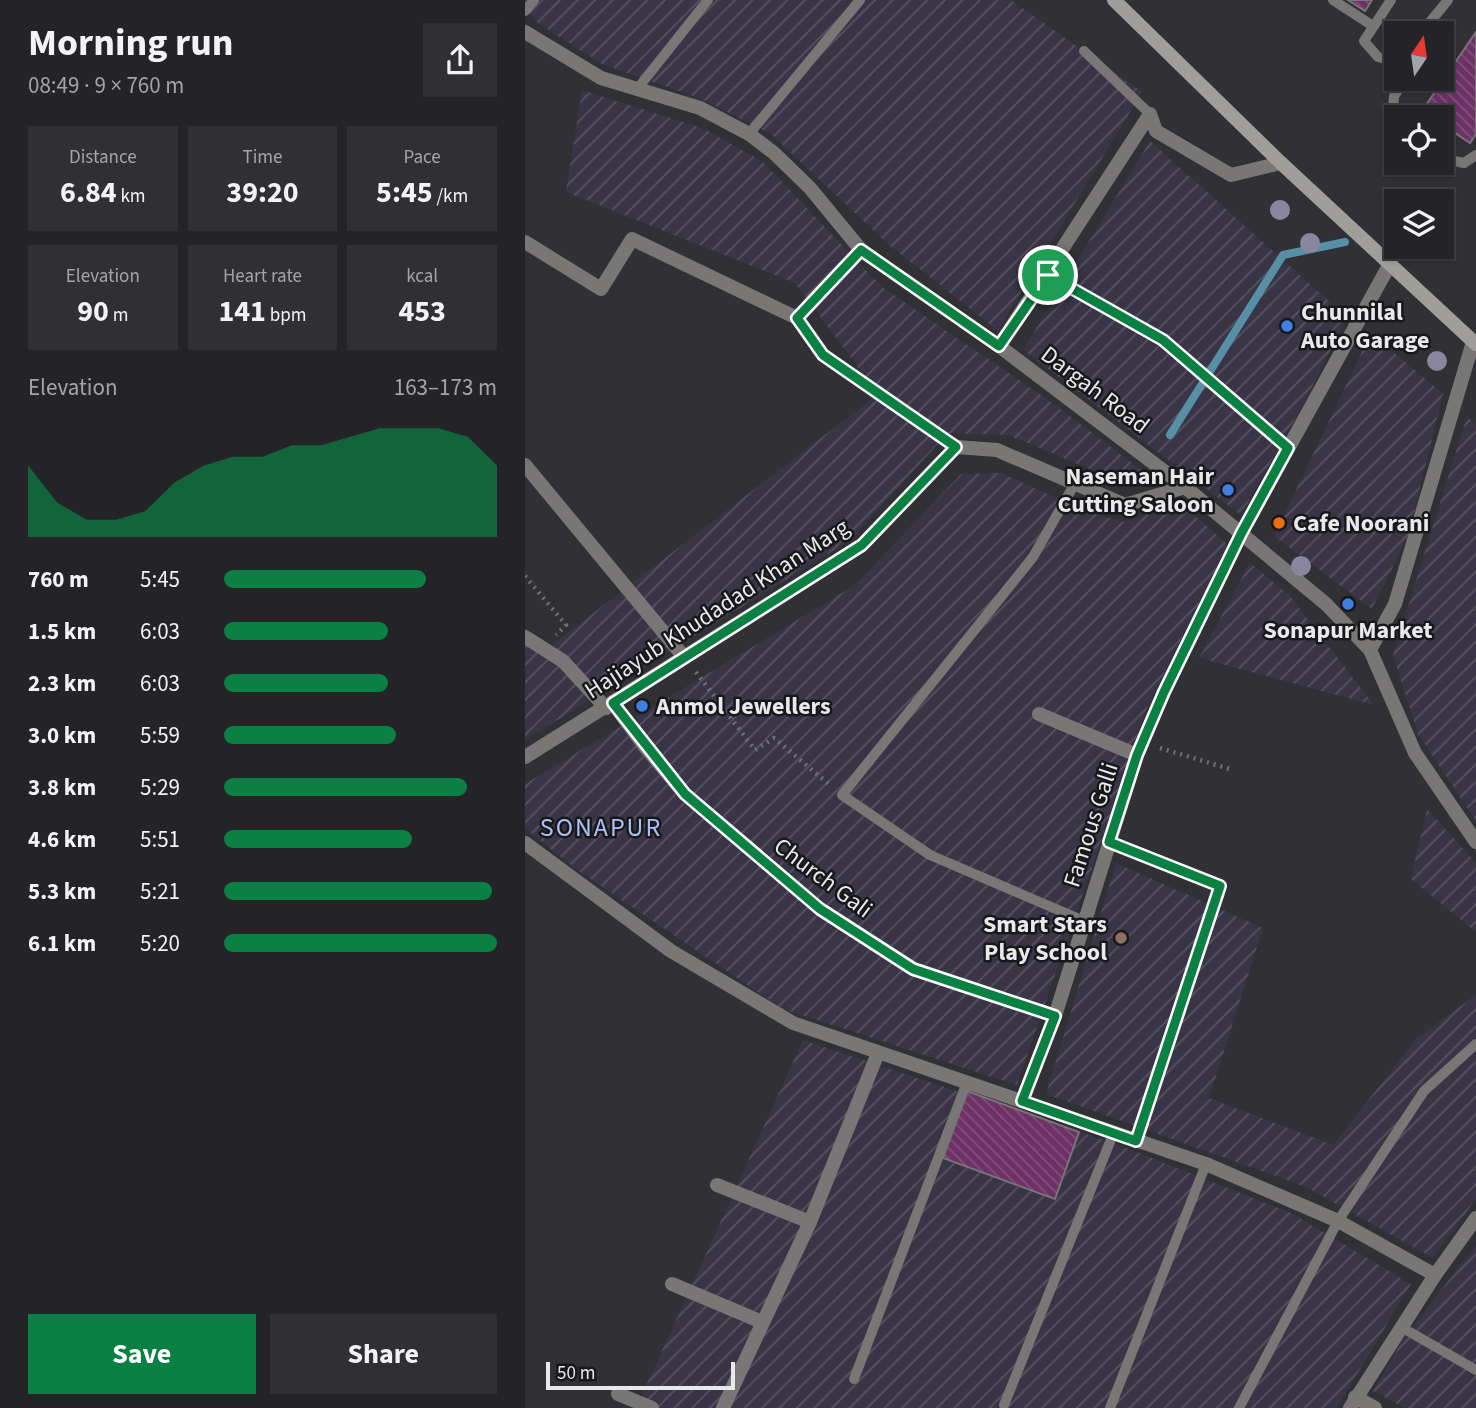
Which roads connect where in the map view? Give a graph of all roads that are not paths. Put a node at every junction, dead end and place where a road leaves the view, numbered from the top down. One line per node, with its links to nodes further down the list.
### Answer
1 (534, 0): 8 (lane)
2 (708, 0): 14 (lane)
3 (860, 0): 16 (lane)
4 (1114, 0): 19 (street)
5 (1333, 0): 10 (lane)
6 (1391, 0): 10 (lane)
7 (1448, 0): 9 (lane)
8 (525, 11)
9 (1432, 21)
10 (1373, 26): 13 (lane)
11 (525, 32): 14 (street, Dargah Road)
12 (1084, 51): 15 (lane)
13 (1384, 59)
14 (638, 88): 16 (street, Dargah Road)
15 (1150, 114): 19 (street); 23 (street)
16 (749, 135): 21 (street, Dargah Road)
17 (1476, 155): 18 (lane)
18 (1454, 161)
19 (1281, 163): 22 (street)
20 (525, 242): 21 (street)
21 (861, 250): 25 (street, Dargah Road)
22 (1391, 262): 24 (street); 30 (street, Famous Galli)
23 (1048, 275): 25 (street); 26 (lane)
24 (1475, 343): 32 (street)
25 (999, 346): 29 (street, Dargah Road)
26 (1226, 392)
27 (525, 465): 33 (street)
28 (1074, 485): 29 (street); 33 (street, Hajiayub Khudadad Khan Marg); 41 (lane)
29 (1185, 487): 30 (street, Dargah Road)
30 (1242, 532): 32 (street, Dargah Road); 36 (street, Famous Galli)
31 (525, 637): 34 (street, Church Gali)
32 (1370, 650): 38 (street, Dargah Road)
33 (684, 657): 34 (street, Hajiayub Khudadad Khan Marg)
34 (610, 706): 37 (street, Hajiayub Khudadad Khan Marg); 42 (street, Church Gali)
35 (1039, 714): 36 (street)
36 (1140, 749): 41 (street, Famous Galli)
37 (525, 757)
38 (1476, 842)
39 (525, 843): 44 (street)
40 (1220, 886): 48 (lane)
41 (1084, 921): 42 (street, Famous Galli)
42 (1055, 1016): 46 (street, Famous Galli)
43 (1476, 1044): 53 (lane)
44 (878, 1053): 45 (street); 52 (street)
45 (967, 1082): 46 (street); 59 (lane)
46 (1022, 1101): 47 (street)
47 (1114, 1132): 48 (street); 62 (lane)
48 (1136, 1141): 49 (street)
49 (1206, 1164): 53 (street); 65 (lane)
50 (717, 1185): 52 (street)
51 (1476, 1218): 54 (street)
52 (810, 1222): 56 (street)
53 (1338, 1222): 54 (street); 66 (lane)
54 (1434, 1275): 57 (street)
55 (672, 1284): 56 (street)
56 (762, 1322): 64 (street)
57 (1401, 1327): 58 (lane); 61 (street)
58 (1476, 1370)
59 (854, 1379)
60 (618, 1394): 63 (street)
61 (1352, 1403): 67 (street)
62 (1004, 1405)
63 (652, 1408)
64 (723, 1408)
65 (1110, 1408)
66 (1239, 1408)
67 (1375, 1408)

